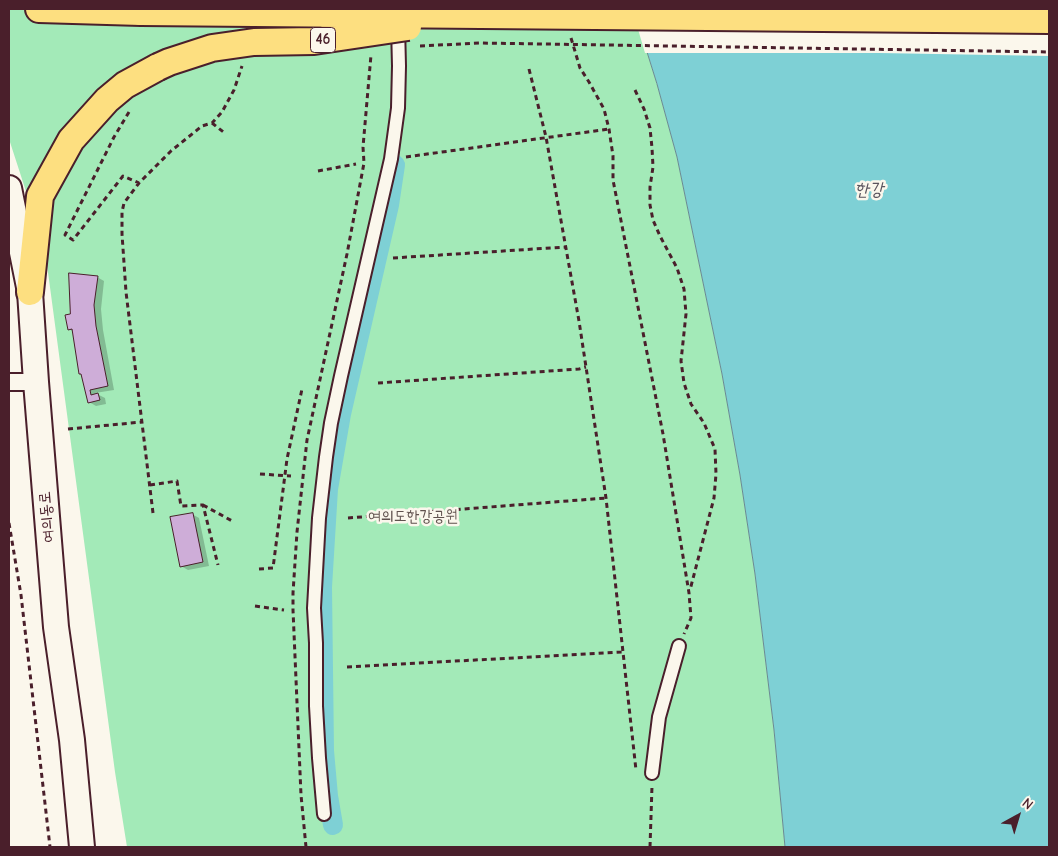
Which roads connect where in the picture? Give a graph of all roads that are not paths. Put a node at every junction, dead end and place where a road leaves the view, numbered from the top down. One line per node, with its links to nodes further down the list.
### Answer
1 (39, 9): 3 (main road, 46, bridge)
2 (398, 9): 11 (street)
3 (489, 14): 4 (main road, 46, bridge); 6 (main road, 46, bridge)
4 (1049, 20)
5 (9, 188): 6 (main road, 여의동로)
6 (30, 292): 8 (main road, 여의동로)
7 (9, 382): 8 (street)
8 (36, 382): 12 (main road, 여의동로)
9 (679, 646): 10 (street)
10 (652, 773)
11 (324, 814)
12 (82, 847)

